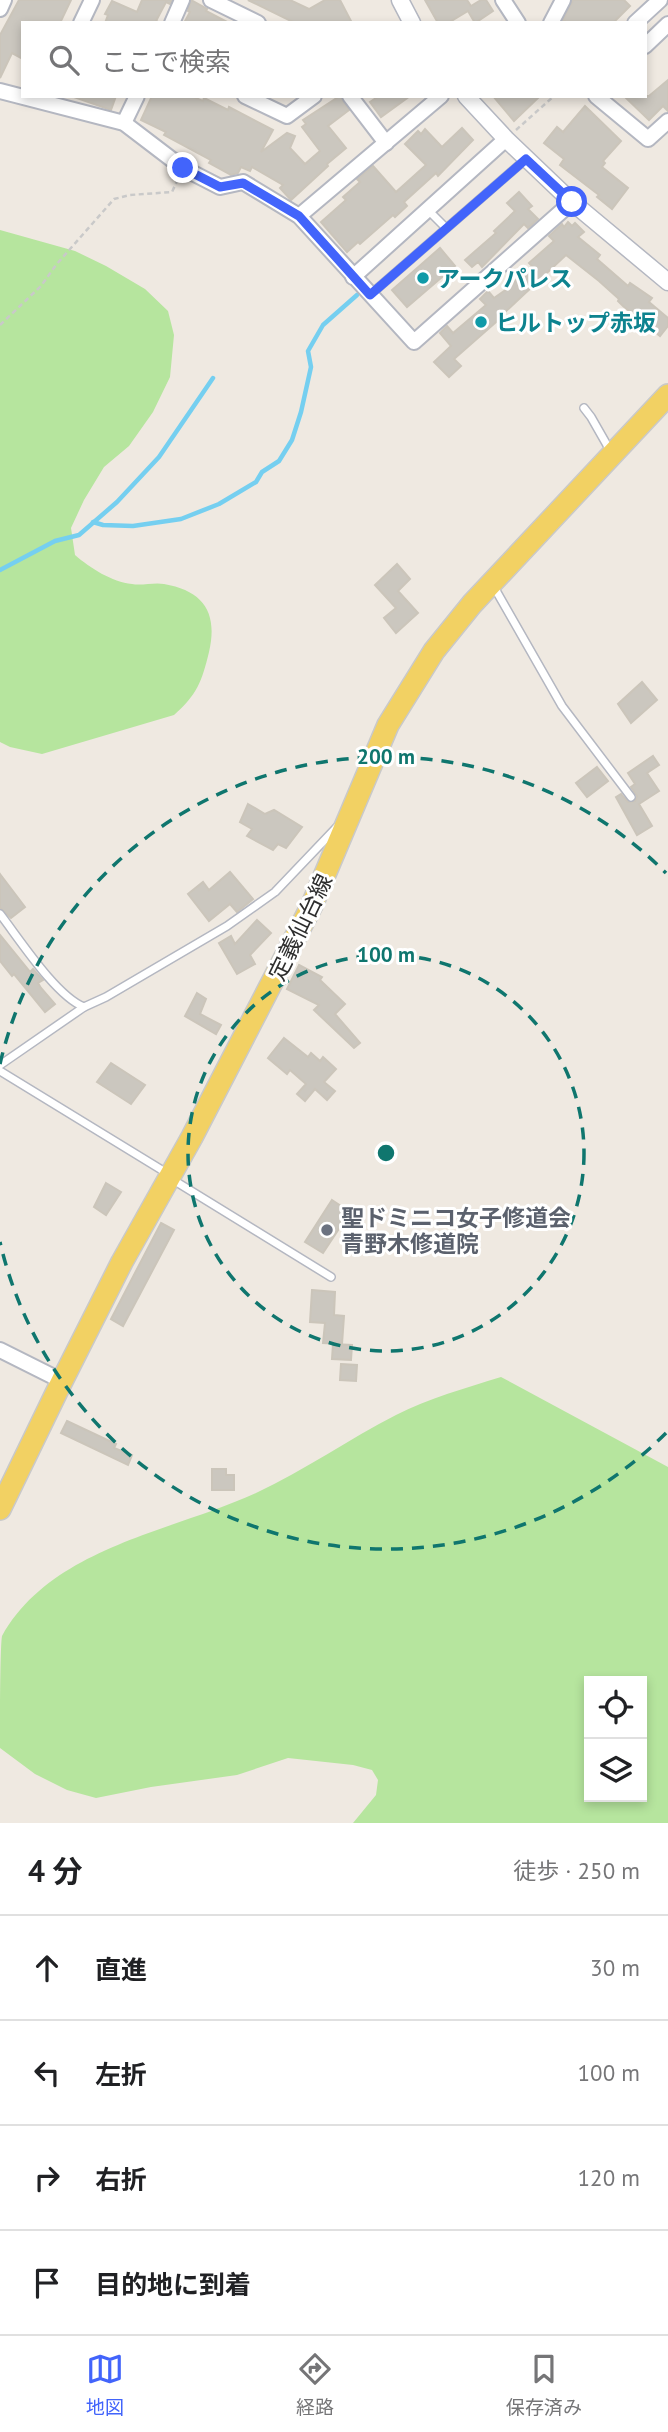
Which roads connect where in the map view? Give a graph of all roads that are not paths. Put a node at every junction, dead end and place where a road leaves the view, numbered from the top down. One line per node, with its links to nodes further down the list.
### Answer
1 (4, 0): 9 (street)
2 (92, 0): 10 (street)
3 (183, 0): 11 (street)
4 (211, 0): 12 (street)
5 (400, 0): 13 (street)
6 (503, 0): 14 (street)
7 (563, 0): 15 (street)
8 (655, 4): 16 (street); 17 (street)
9 (0, 9)
10 (82, 21)
11 (173, 21)
12 (254, 21)
13 (411, 21)
14 (516, 21)
15 (552, 21)
16 (637, 21)
17 (668, 25): 18 (street)
18 (647, 44)
19 (0, 91): 20 (street)
20 (21, 95)
21 (136, 98): 30 (street)
22 (249, 98): 23 (street)
23 (311, 98)
24 (352, 98): 32 (street)
25 (439, 98): 32 (street)
26 (468, 98): 31 (street)
27 (598, 98): 29 (street)
28 (44, 99): 30 (street)
29 (668, 121)
30 (124, 123): 36 (street)
31 (506, 139): 33 (street); 35 (street)
32 (386, 143): 36 (street)
33 (526, 159): 34 (street); 37 (lane)
34 (572, 202): 39 (street); 40 (street)
35 (428, 210): 37 (lane); 38 (street)
36 (299, 216): 38 (street)
37 (446, 228): 40 (lane)
38 (353, 277): 40 (street)
39 (668, 282)
40 (370, 295)
41 (668, 396): 43 (main road, 定義仙台線)
42 (584, 408): 43 (lane)
43 (612, 453): 44 (main road, 定義仙台線)
44 (492, 584): 45 (lane); 46 (main road, 定義仙台線)
45 (631, 797)
46 (352, 812): 48 (lane); 51 (main road, 定義仙台線)
47 (0, 914): 48 (lane)
48 (85, 1007): 49 (lane)
49 (0, 1065)
50 (0, 1071): 51 (lane)
51 (170, 1177): 52 (lane); 54 (main road, 定義仙台線)
52 (331, 1277)
53 (0, 1350): 54 (street)
54 (62, 1381): 55 (main road, 定義仙台線)
55 (0, 1508)

